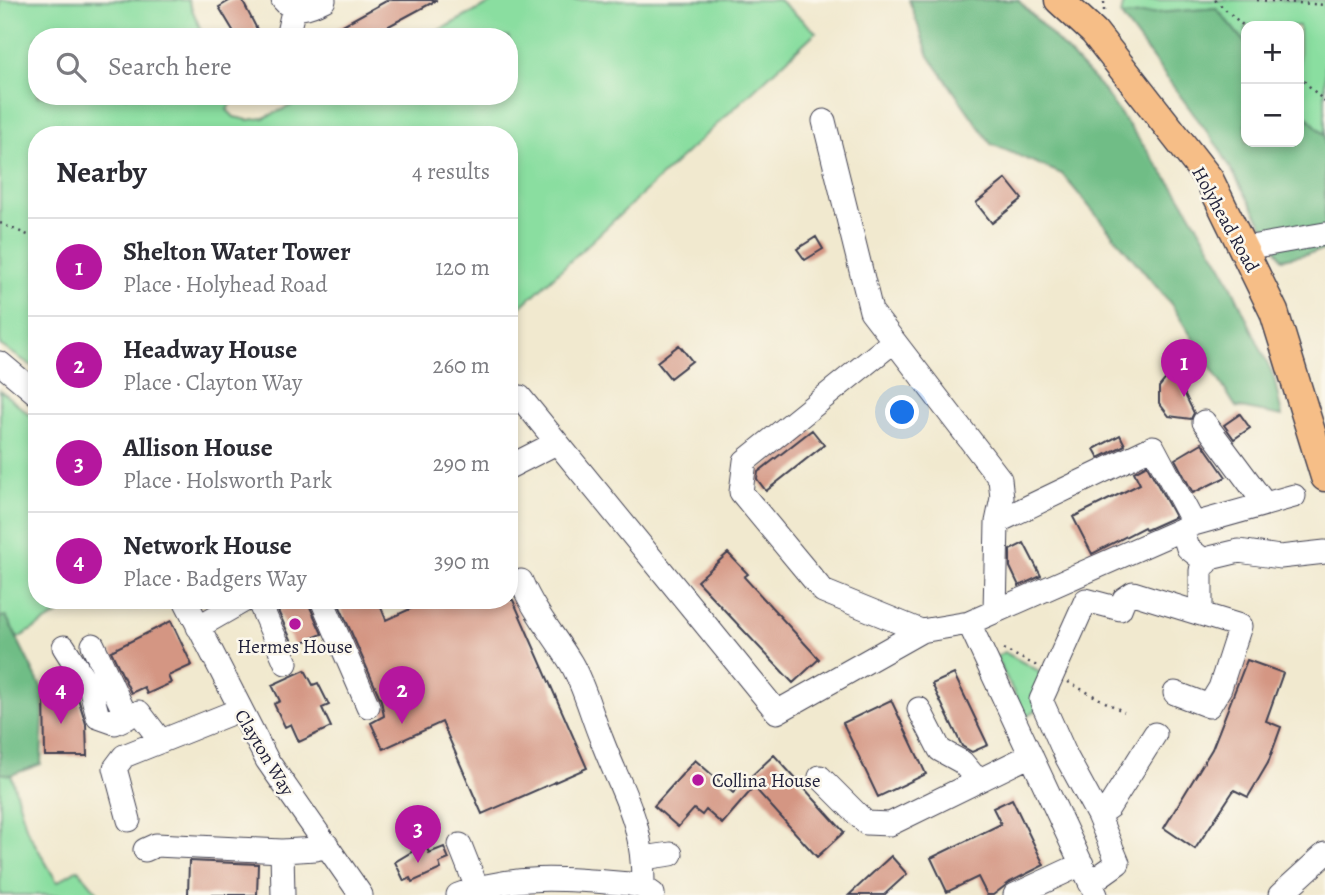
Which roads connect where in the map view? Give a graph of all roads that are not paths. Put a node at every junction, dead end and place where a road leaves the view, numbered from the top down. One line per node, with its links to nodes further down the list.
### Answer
1 (324, 0): 3 (street)
2 (1059, 0): 7 (main road, Holyhead Road)
3 (288, 4): 4 (street)
4 (287, 28)
5 (824, 121): 8 (street)
6 (1325, 234): 7 (street)
7 (1245, 248): 15 (main road, Holyhead Road)
8 (894, 341): 18 (street); 31 (street)
9 (0, 363): 10 (street)
10 (28, 386)
11 (520, 397): 13 (street)
12 (1204, 422): 17 (street)
13 (556, 443): 14 (street); 31 (street)
14 (518, 462)
15 (1325, 477)
16 (1294, 496): 17 (street)
17 (1265, 504): 19 (street)
18 (998, 522): 19 (street); 27 (street)
19 (1188, 527): 21 (street); 27 (street)
20 (1325, 552): 21 (street)
21 (1206, 562): 28 (street)
22 (521, 580): 53 (street)
23 (189, 609): 30 (street, Clayton Way)
24 (229, 609): 30 (street)
25 (262, 609): 34 (street)
26 (326, 609): 36 (street)
27 (995, 611): 29 (street)
28 (1200, 613): 35 (street); 45 (street)
29 (969, 623): 31 (street); 42 (street)
30 (198, 627): 38 (street, Clayton Way)
31 (921, 631)
32 (93, 645): 39 (street)
33 (64, 647): 39 (street)
34 (286, 663)
35 (1175, 693)
36 (368, 706)
37 (919, 709): 44 (street)
38 (239, 710): 41 (street); 47 (street, Clayton Way)
39 (127, 718): 41 (street)
40 (1155, 734): 45 (street)
41 (161, 741): 46 (street)
42 (1031, 755): 44 (street); 54 (street)
43 (820, 777): 44 (street)
44 (978, 781)
45 (1098, 814): 54 (street)
46 (129, 820)
47 (327, 845): 50 (street); 58 (street, Clayton Way)
48 (460, 845): 55 (street)
49 (145, 850): 50 (street)
50 (282, 851): 57 (street)
51 (671, 854): 53 (street)
52 (1325, 854): 60 (street)
53 (643, 858): 56 (street)
54 (1089, 881): 59 (street)
55 (476, 891): 56 (street)
56 (648, 891)
57 (284, 895)
58 (360, 895)
59 (1015, 895)
60 (1280, 895)

